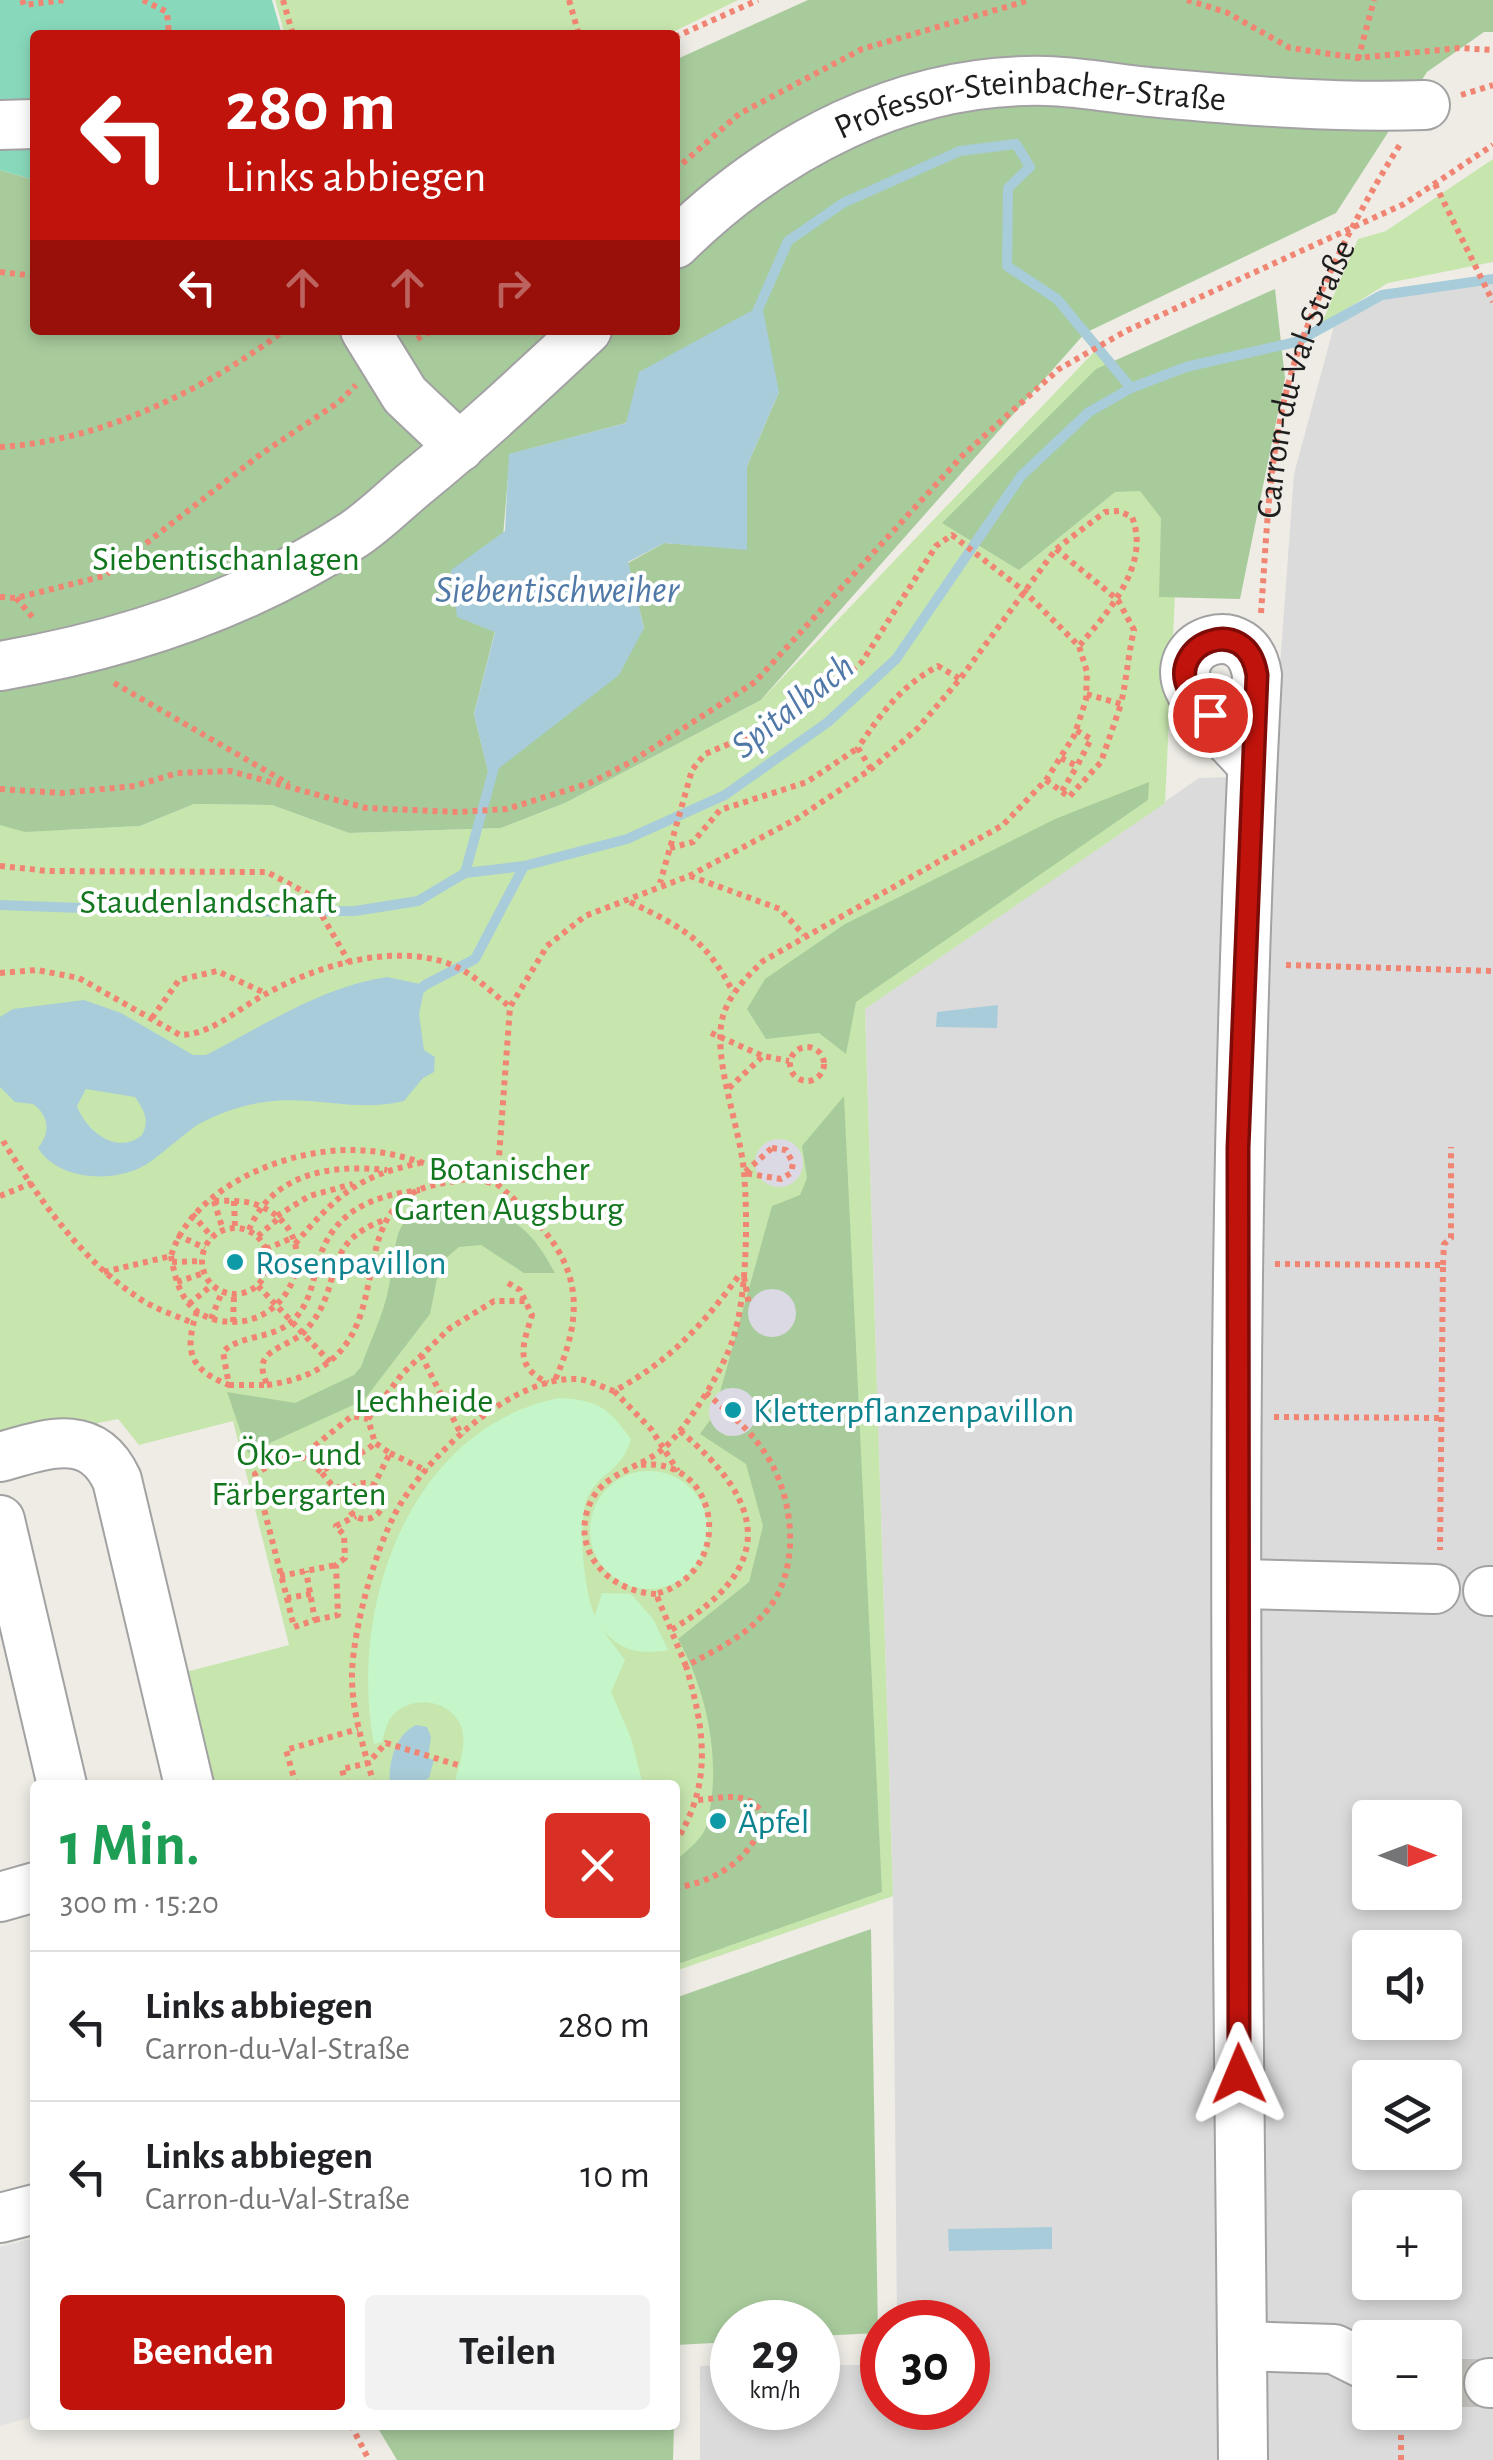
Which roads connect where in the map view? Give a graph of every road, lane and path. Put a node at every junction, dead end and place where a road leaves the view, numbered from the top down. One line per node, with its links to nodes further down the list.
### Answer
1 (22, 0): 2 (path)
2 (65, 0)
3 (143, 0): 10 (path)
4 (284, 0): 11 (path)
5 (570, 0): 12 (path)
6 (758, 0): 13 (path)
7 (1030, 0): 21 (path)
8 (1187, 0): 15 (path)
9 (1374, 0): 15 (path)
10 (169, 30)
11 (292, 30)
12 (578, 30)
13 (680, 35)
14 (1493, 50): 15 (path)
15 (1358, 58): 17 (path)
16 (1425, 106): 17 (street, Professor-Steinbacher-Straße); 23 (path, Carron-du-Val-Straße)
17 (1345, 108): 24 (street, Professor-Steinbacher-Straße)
18 (30, 124): 19 (street)
19 (0, 126)
20 (1493, 145): 22 (path)
21 (680, 166)
22 (1434, 184): 23 (path); 27 (path)
23 (1351, 230): 41 (path, Carron-du-Val-Straße); 53 (path)
24 (680, 239)
25 (0, 272): 26 (path)
26 (30, 275)
27 (1493, 302)
28 (278, 335): 31 (path)
29 (582, 335): 32 (street)
30 (373, 345): 32 (street); 36 (path)
31 (0, 447)
32 (460, 447): 39 (street)
33 (1056, 549): 34 (path); 37 (path); 37 (path)
34 (1024, 591): 38 (path); 42 (path); 55 (path)
35 (0, 597): 36 (path)
36 (16, 598): 39 (path)
37 (1118, 600): 38 (path); 44 (path)
38 (1079, 646): 43 (path)
39 (65, 655): 40 (street); 53 (path)
40 (0, 666)
41 (1257, 675): 48 (street); 48 (street)
42 (960, 679): 46 (path); 50 (path)
43 (1086, 694): 44 (path); 45 (path)
44 (1120, 704): 54 (path)
45 (1076, 730): 47 (path); 49 (path)
46 (858, 748): 50 (path); 55 (path)
47 (1061, 758): 49 (path); 51 (path)
48 (1252, 765): 62 (street)
49 (1077, 766): 54 (path)
50 (871, 769): 57 (path)
51 (1046, 780): 54 (path); 60 (path)
52 (0, 789): 53 (path)
53 (298, 789)
54 (1062, 791)
55 (670, 848): 58 (path)
56 (0, 866): 61 (path)
57 (689, 876): 58 (path); 60 (path)
58 (660, 883): 59 (path)
59 (630, 902): 65 (path); 67 (path)
60 (804, 935): 65 (path)
61 (349, 962): 66 (path); 67 (path)
62 (1244, 964): 63 (path); 103 (street)
63 (1493, 971)
64 (0, 973): 68 (path)
65 (733, 992): 69 (path)
66 (266, 993): 68 (path); 68 (path)
67 (510, 1007): 81 (path)
68 (152, 1018)
69 (715, 1034): 70 (path); 72 (path)
70 (763, 1056): 71 (path); 72 (path)
71 (790, 1061): 71 (path)
72 (729, 1088): 77 (path)
73 (1, 1140): 79 (path)
74 (1450, 1147): 104 (path)
75 (423, 1162): 76 (path); 78 (path); 84 (path)
76 (387, 1170): 80 (path); 86 (path)
77 (744, 1173): 77 (path); 105 (path)
78 (466, 1179): 81 (path); 82 (path)
79 (32, 1183): 83 (path); 106 (path)
80 (358, 1183): 88 (path); 96 (path)
81 (497, 1184): 126 (path)
82 (420, 1190): 89 (path); 120 (path)
83 (0, 1196)
84 (211, 1201): 85 (path); 87 (path); 91 (path)
85 (234, 1201): 86 (path); 90 (path)
86 (259, 1205): 88 (path); 92 (path)
87 (192, 1214): 93 (path); 95 (path)
88 (278, 1217): 94 (path); 96 (path)
89 (387, 1219): 123 (path); 125 (path)
90 (235, 1228): 91 (path); 92 (path)
91 (224, 1230): 95 (path)
92 (249, 1230): 94 (path)
93 (177, 1235): 97 (path); 99 (path)
94 (258, 1236): 98 (path)
95 (212, 1237): 97 (path)
96 (294, 1241): 98 (path); 102 (path)
97 (204, 1248): 100 (path)
98 (266, 1249): 101 (path)
99 (171, 1259): 100 (path); 106 (path); 108 (path)
100 (202, 1260): 107 (path)
101 (268, 1262): 102 (path); 111 (path)
102 (298, 1262): 117 (path)
103 (1239, 1263): 104 (path); 131 (street)
104 (1443, 1266): 132 (path)
105 (743, 1271): 116 (path); 129 (path); 130 (path)
106 (104, 1272): 122 (path)
107 (204, 1273): 108 (path); 110 (path)
108 (176, 1282): 115 (path)
109 (508, 1283): 114 (path)
110 (212, 1285): 112 (path); 115 (path)
111 (258, 1286): 113 (path); 117 (path)
112 (222, 1292): 113 (path); 119 (path)
113 (234, 1294): 121 (path)
114 (526, 1301): 124 (path); 126 (path)
115 (189, 1304): 118 (path)
116 (749, 1305)
117 (278, 1306): 120 (path); 121 (path)
118 (197, 1311): 119 (path); 122 (path)
119 (212, 1318): 121 (path)
120 (292, 1321): 123 (path); 127 (path)
121 (233, 1322)
122 (193, 1323): 127 (path)
123 (304, 1334): 125 (path); 128 (path)
124 (421, 1355): 133 (path); 135 (path)
125 (330, 1362): 128 (path)
126 (552, 1382): 129 (path); 135 (path)
127 (229, 1385): 128 (path)
128 (267, 1386)
129 (614, 1391): 137 (path)
130 (705, 1392): 134 (path); 161 (path)
131 (1237, 1417): 132 (path); 155 (street)
132 (1442, 1418): 154 (path)
133 (368, 1419): 136 (path); 139 (path)
134 (680, 1431): 137 (path); 160 (path)
135 (462, 1436): 142 (path)
136 (375, 1443): 138 (path); 143 (path)
137 (662, 1451): 141 (path); 144 (path)
138 (390, 1453): 142 (path); 145 (path)
139 (302, 1456): 143 (path); 153 (path)
140 (0, 1457): 166 (street)
141 (632, 1467): 144 (path); 157 (path)
142 (427, 1471): 149 (path)
143 (321, 1472): 146 (path)
144 (680, 1473): 157 (path)
145 (374, 1485): 146 (path); 147 (path)
146 (350, 1492): 148 (path)
147 (381, 1510): 148 (path); 149 (path)
148 (356, 1516): 151 (path)
149 (394, 1517): 162 (path)
150 (0, 1520): 165 (street)
151 (336, 1565): 152 (path); 159 (path)
152 (306, 1570): 153 (path); 156 (path)
153 (280, 1576): 158 (path)
154 (1438, 1577): 155 (street)
155 (1239, 1584): 177 (street)
156 (311, 1594): 158 (path); 159 (path)
157 (656, 1594): 160 (path)
158 (287, 1598): 159 (path)
159 (315, 1620)
160 (671, 1630): 161 (path)
161 (686, 1666): 170 (path)
162 (358, 1729): 163 (path); 167 (path)
163 (368, 1763): 164 (path); 168 (path); 169 (path)
164 (461, 1766)
165 (61, 1780)
166 (188, 1780)
167 (295, 1780)
168 (345, 1780)
169 (373, 1780)
170 (698, 1800): 171 (path); 172 (path)
171 (680, 1834)
172 (680, 1887)
173 (30, 1889): 174 (street)
174 (0, 1897)
175 (30, 2210): 176 (street)
176 (0, 2218)
177 (1242, 2346): 178 (street); 182 (street)
178 (1352, 2358)
179 (354, 2430): 181 (path)
180 (1401, 2430): 183 (path)
181 (369, 2460)
182 (1243, 2460)
183 (1401, 2460)

